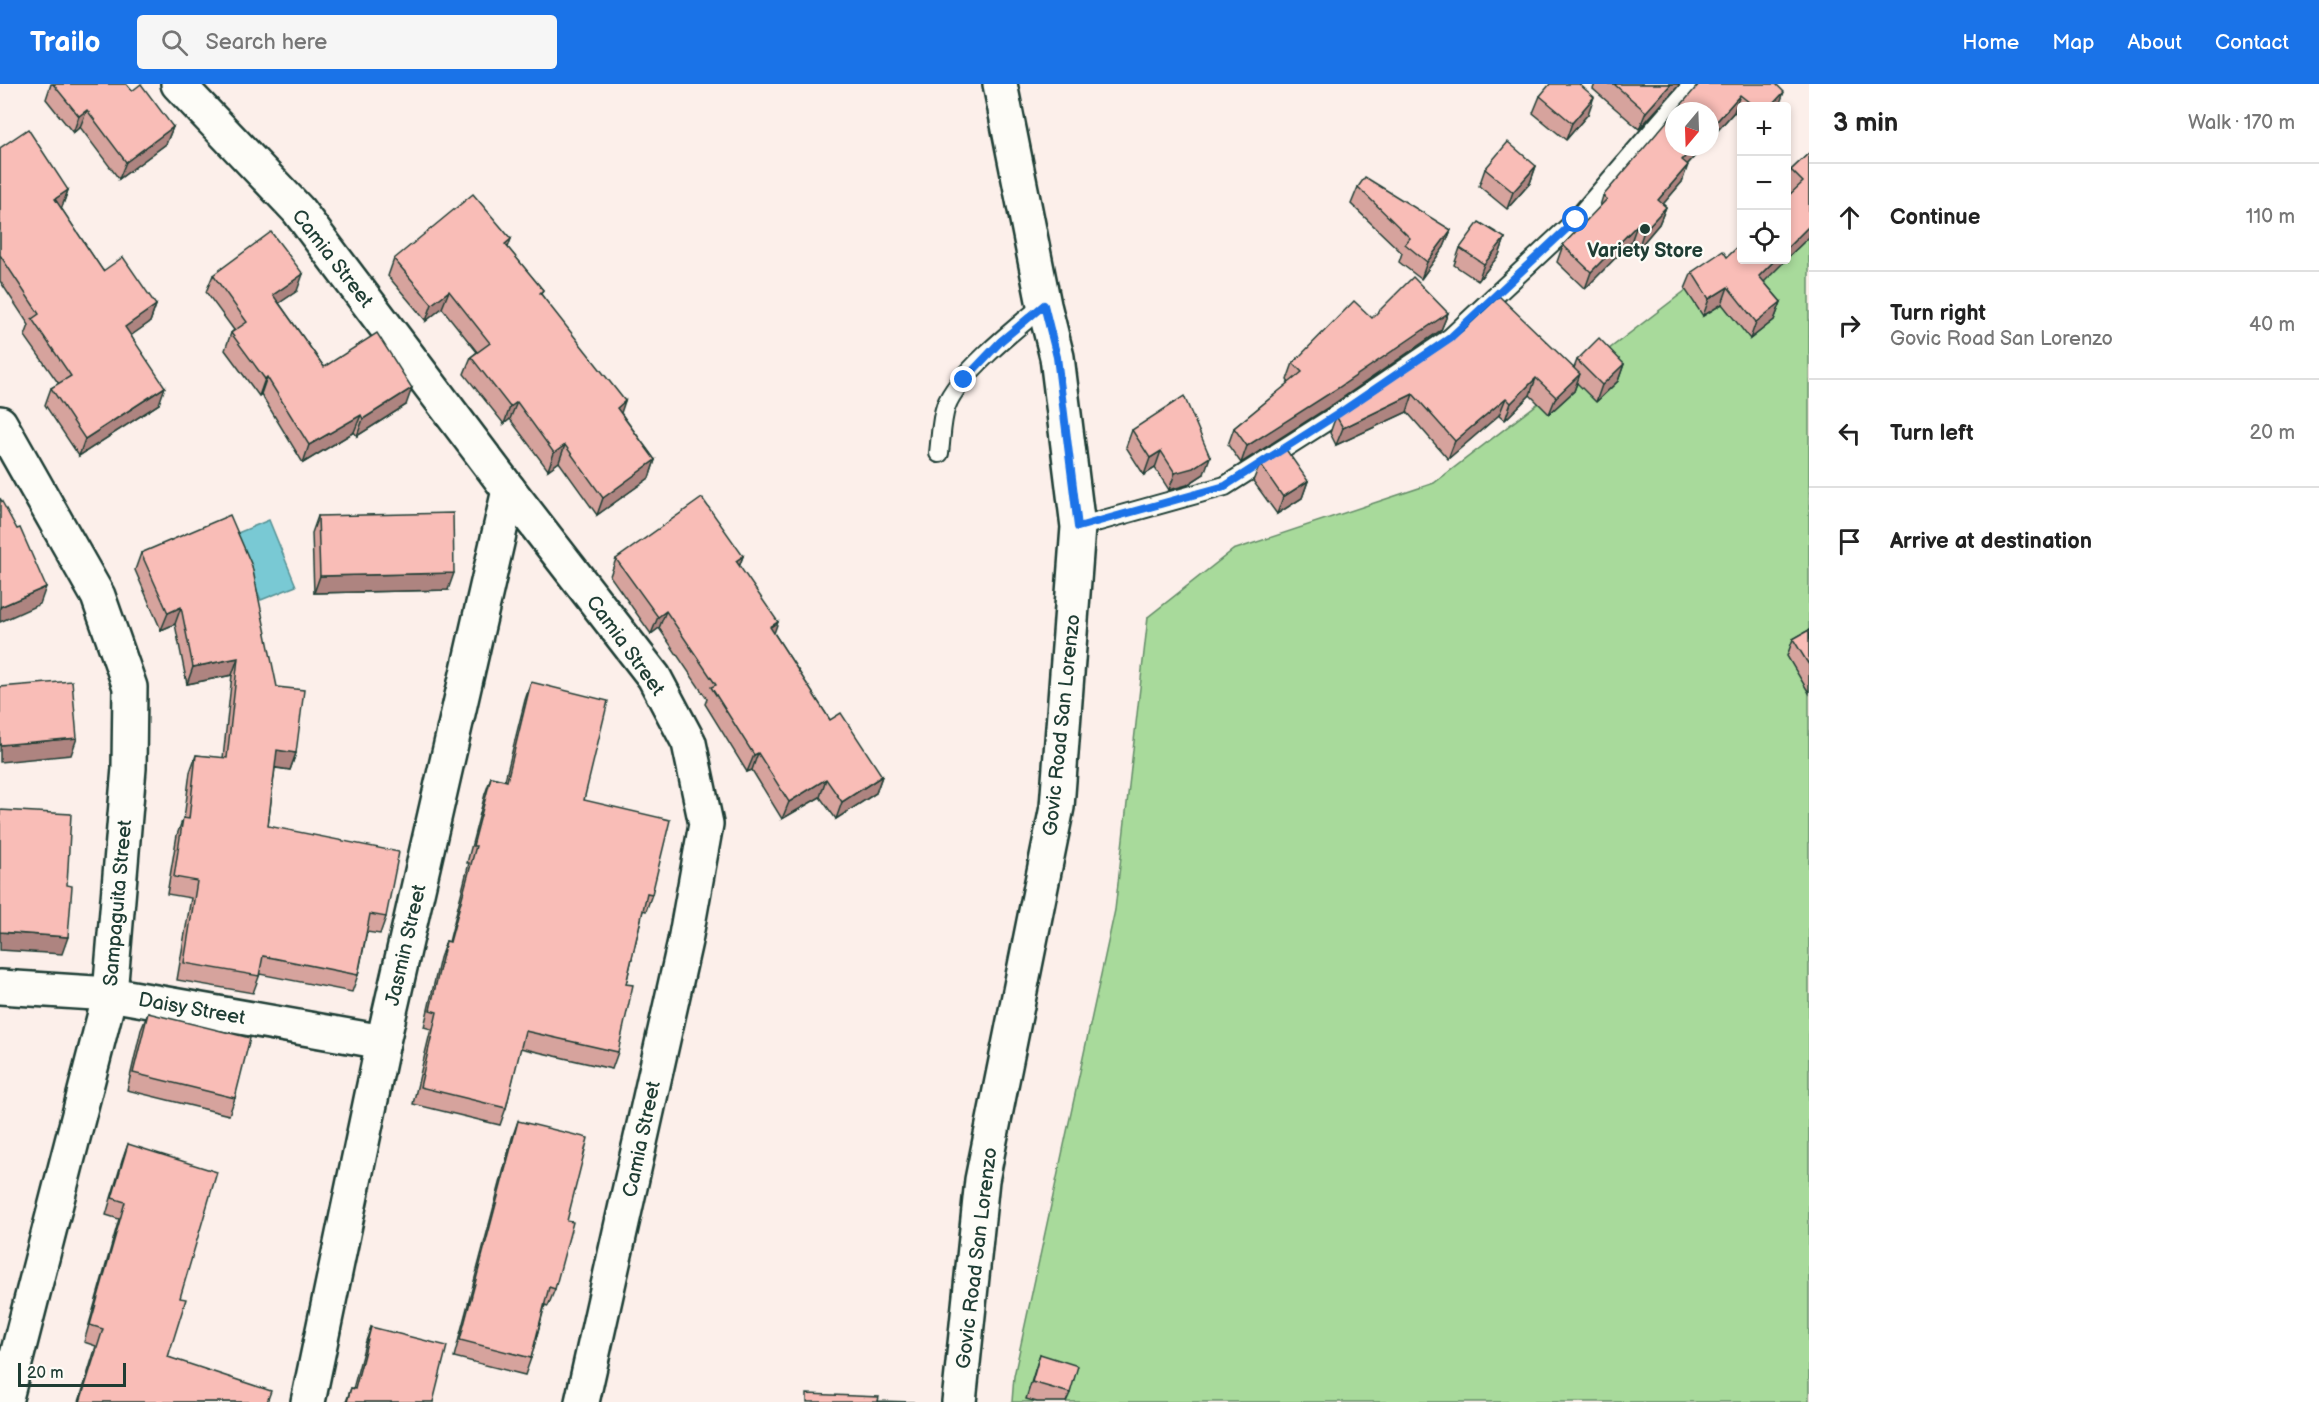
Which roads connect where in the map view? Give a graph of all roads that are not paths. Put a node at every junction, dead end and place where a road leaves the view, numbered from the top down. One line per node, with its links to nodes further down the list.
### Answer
1 (178, 84): 7 (street, Camia Street)
2 (1000, 84): 4 (street, Govic Road San Lorenzo)
3 (1693, 84): 8 (lane)
4 (1044, 305): 6 (lane); 8 (street, Govic Road San Lorenzo)
5 (0, 423): 10 (street, Sampaguita Street)
6 (939, 453)
7 (509, 490): 11 (street, Jasmin Street); 14 (street, Camia Street)
8 (1078, 527): 15 (street, Govic Road San Lorenzo)
9 (0, 987): 10 (street, Daisy Street)
10 (110, 994): 11 (street, Daisy Street); 12 (street, Sampaguita Street)
11 (383, 1042): 13 (street, Jasmin Street)
12 (5, 1402)
13 (308, 1402)
14 (582, 1402)
15 (959, 1402)

